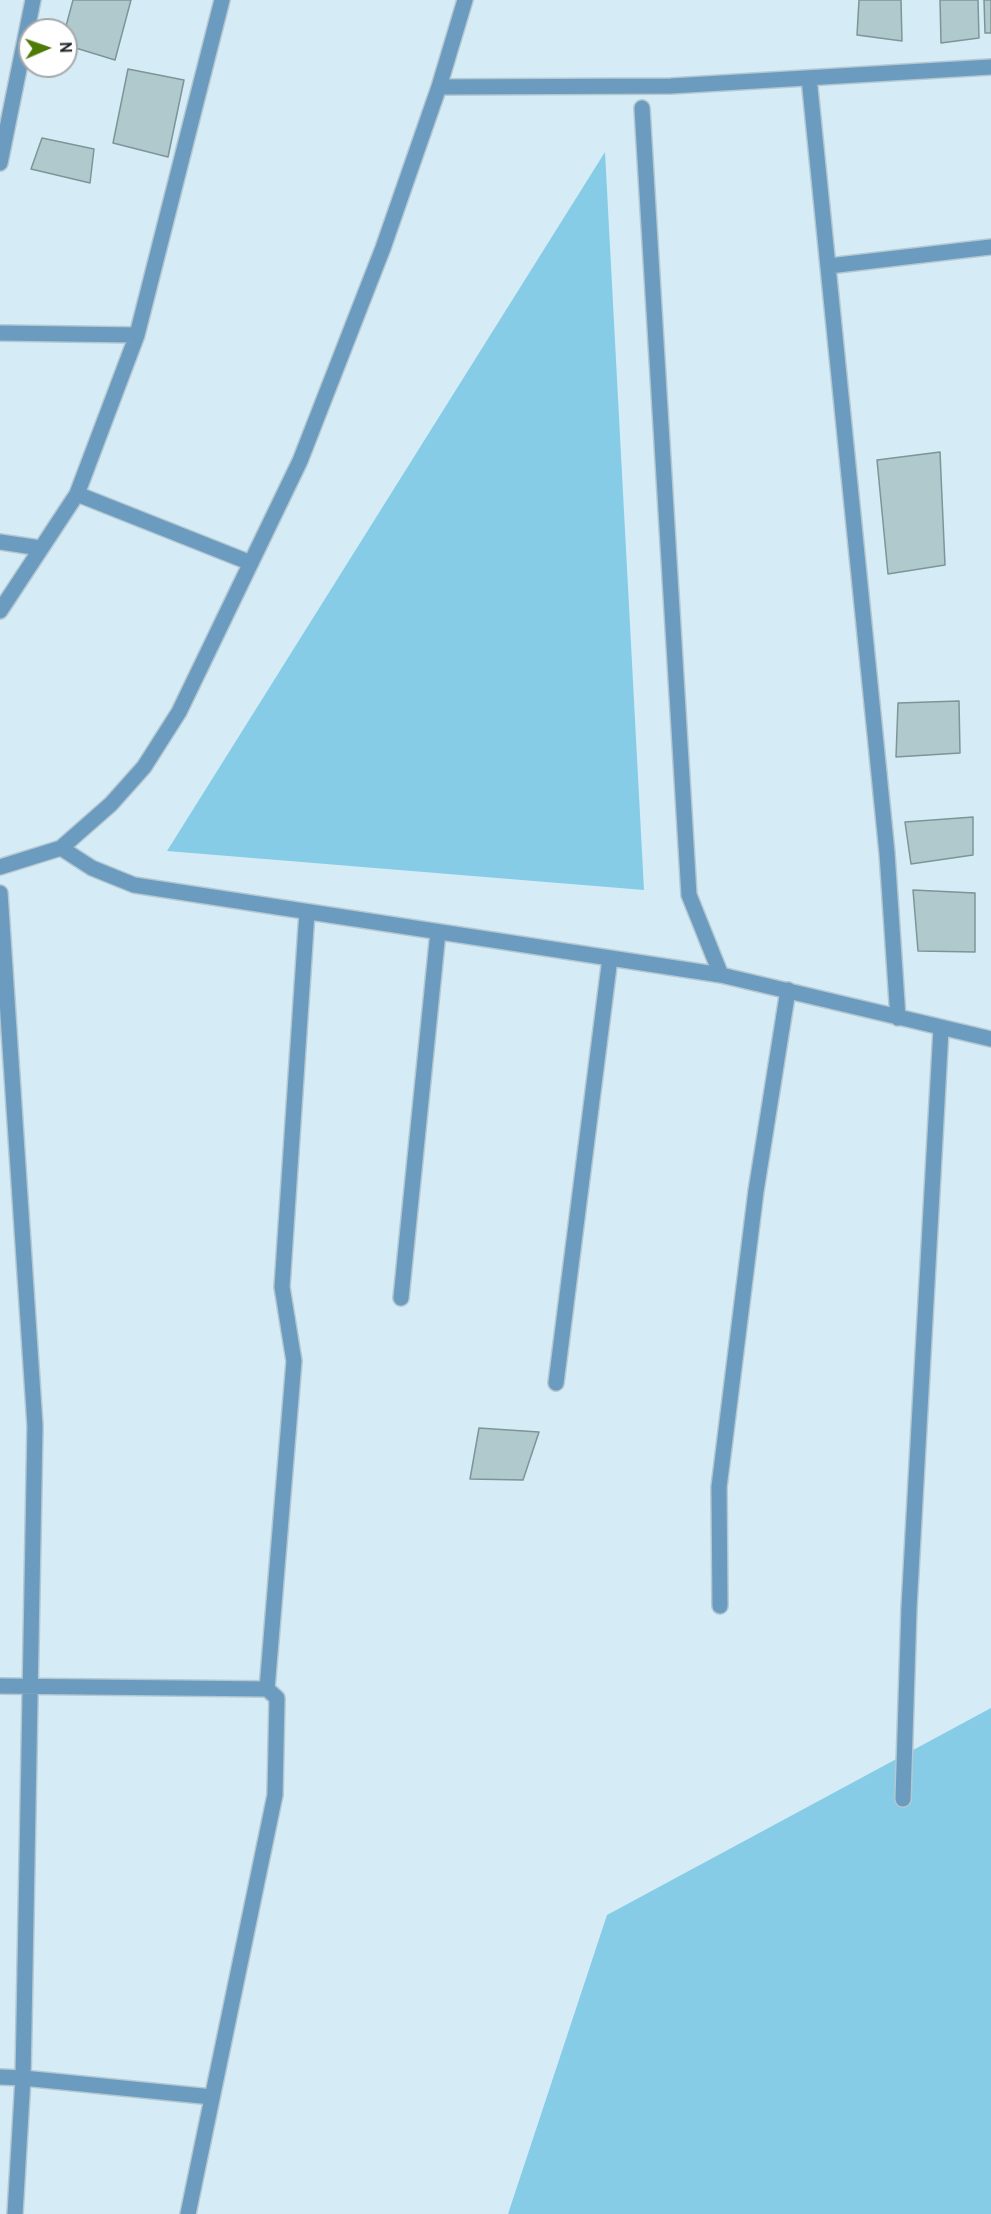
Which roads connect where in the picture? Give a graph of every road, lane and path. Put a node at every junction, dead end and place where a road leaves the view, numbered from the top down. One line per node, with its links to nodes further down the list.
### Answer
1 (33, 0): 8 (street)
2 (222, 0): 12 (street)
3 (465, 0): 6 (street)
4 (991, 68): 5 (street)
5 (809, 78): 6 (street); 10 (street)
6 (439, 87): 16 (street)
7 (642, 108): 24 (street)
8 (0, 163)
9 (991, 247): 10 (street)
10 (829, 266): 26 (street)
11 (0, 333): 12 (street)
12 (137, 335): 13 (street)
13 (77, 494): 15 (street); 16 (street)
14 (0, 542): 15 (street)
15 (40, 548): 17 (street)
16 (251, 562): 18 (street)
17 (0, 610)
18 (61, 848): 19 (street); 21 (street)
19 (0, 867)
20 (0, 893): 32 (street)
21 (307, 912): 22 (street); 34 (street)
22 (438, 932): 23 (street); 29 (street)
23 (610, 958): 24 (street); 30 (street)
24 (721, 975): 25 (street)
25 (788, 990): 26 (street); 31 (street)
26 (898, 1018): 27 (street)
27 (942, 1029): 28 (street); 35 (street)
28 (991, 1040)
29 (401, 1298)
30 (556, 1383)
31 (720, 1606)
32 (29, 1685): 33 (street); 34 (street); 37 (street)
33 (0, 1686)
34 (267, 1689): 38 (street)
35 (903, 1798)
36 (0, 2077): 37 (street)
37 (23, 2078): 38 (street); 39 (street)
38 (212, 2097): 40 (street)
39 (15, 2214)
40 (188, 2214)

